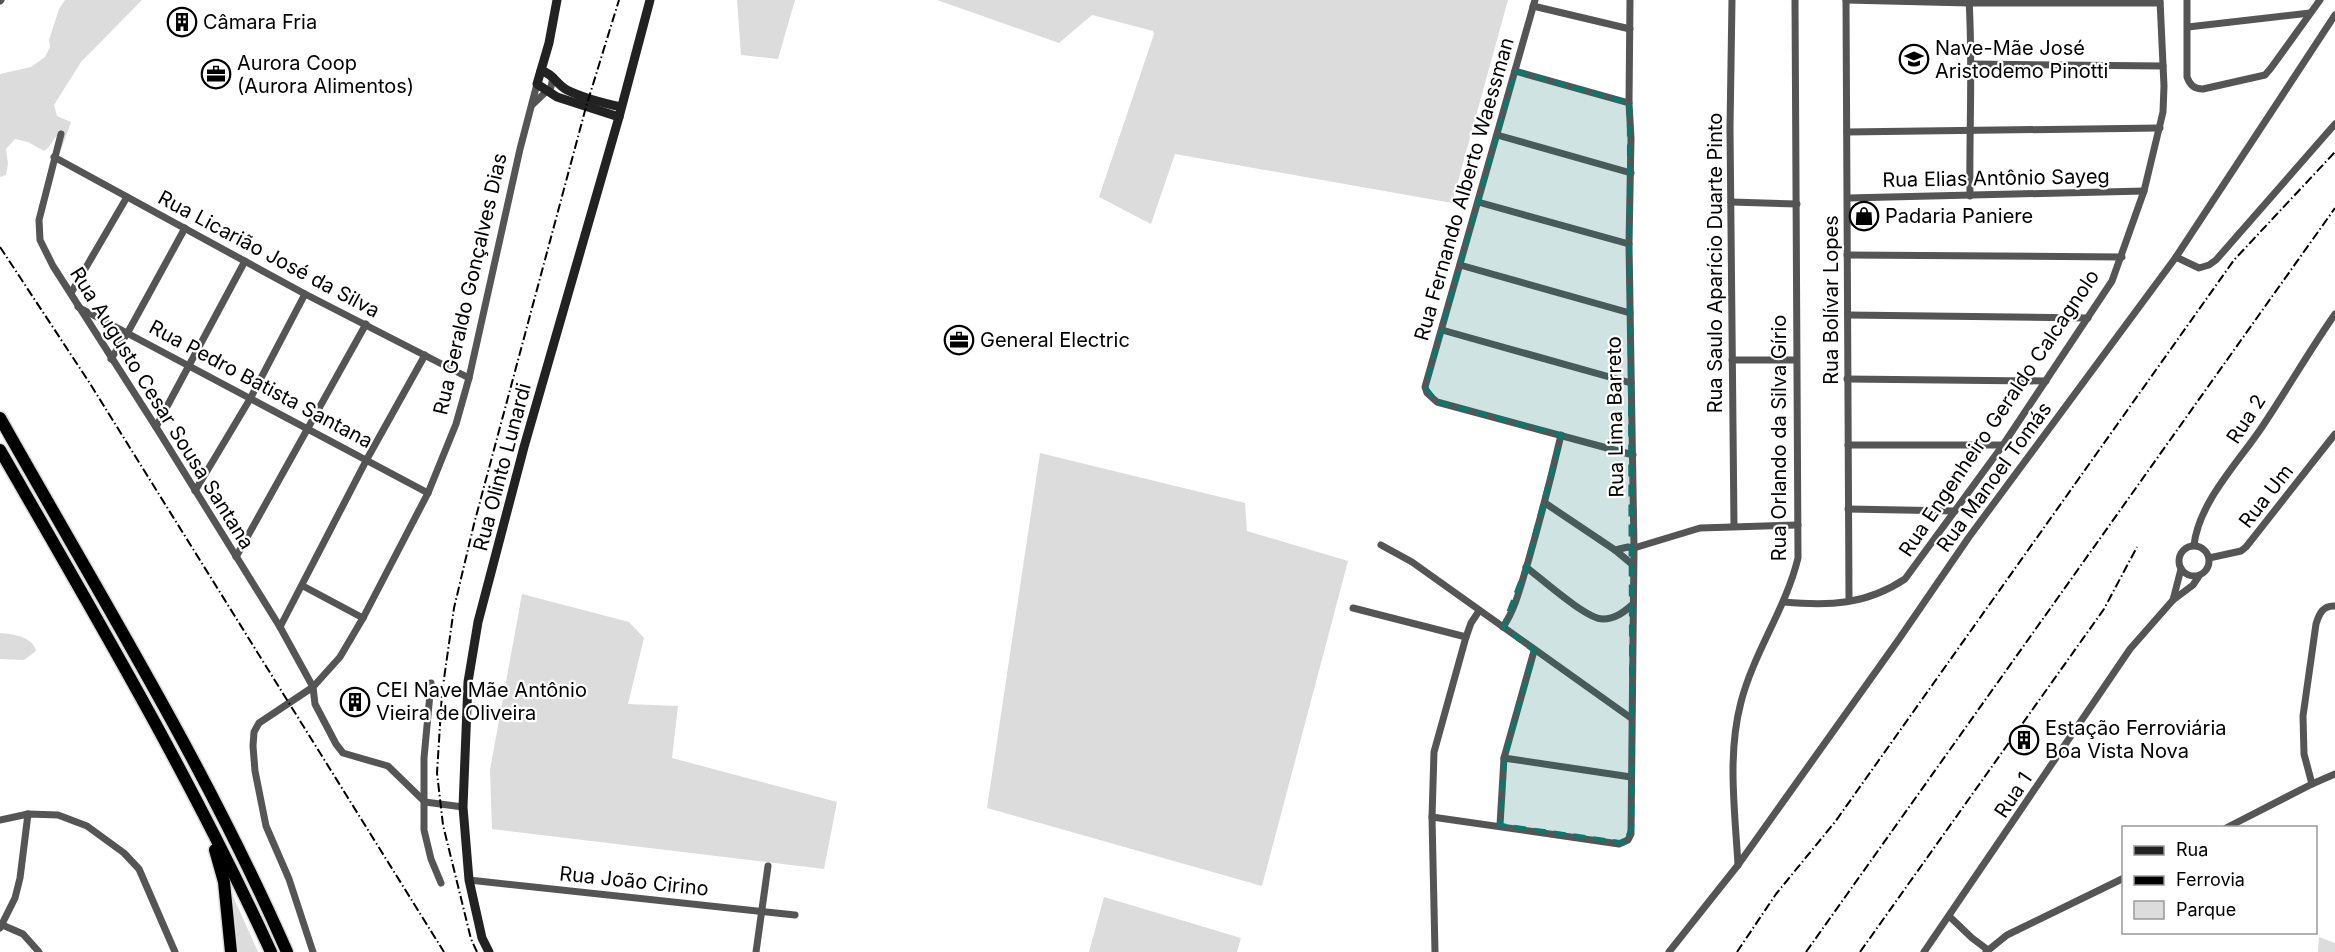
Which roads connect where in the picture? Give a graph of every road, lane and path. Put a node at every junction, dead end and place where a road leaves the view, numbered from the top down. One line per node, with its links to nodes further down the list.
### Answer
1 (557, 0): 16 (street, Rua Geraldo Gonçalves Dias)
2 (650, 0): 26 (street, Rua Olinto Lunardi)
3 (1630, 0): 15 (street, Rua Lima Barreto)
4 (1732, 0): 40 (street, Rua Saulo Aparício Duarte Pinto)
5 (1795, 0): 41 (street, Rua Orlando da Silva Gírio)
6 (1846, 0): 9 (street); 30 (street, Rua Bolívar Lopes)
7 (2187, 0): 14 (street)
8 (2320, 0): 12 (street)
9 (1969, 2): 10 (street); 17 (street)
10 (2160, 2): 18 (street, Rua Engenheiro Geraldo Calcagnolo)
11 (1534, 3): 15 (street); 20 (street, Rua Fernando Alberto Waessman)
12 (2310, 13): 14 (street); 14 (street)
13 (2335, 15): 46 (street, Rua Manoel Tomás)
14 (2188, 27)
15 (1630, 29): 24 (street, Rua Lima Barreto)
16 (549, 43): 19 (street, Rua Geraldo Gonçalves Dias); 21 (street, Rua Geraldo Gonçalves Dias)
17 (1971, 64): 18 (street); 29 (street)
18 (2163, 66): 28 (street, Rua Engenheiro Geraldo Calcagnolo)
19 (541, 71): 21 (street); 22 (street, Rua Geraldo Gonçalves Dias)
20 (1515, 71): 24 (street); 32 (street, Rua Fernando Alberto Waessman)
21 (553, 77): 23 (street, Rua Geraldo Gonçalves Dias); 26 (street)
22 (537, 84): 23 (street); 25 (street, Rua Geraldo Gonçalves Dias)
23 (547, 92): 25 (street, Rua Geraldo Gonçalves Dias); 26 (street)
24 (1629, 103): 34 (street, Rua Lima Barreto)
25 (532, 105): 64 (street, Rua Geraldo Gonçalves Dias)
26 (620, 112): 119 (street, Rua Olinto Lunardi)
27 (2335, 124): 46 (street)
28 (2160, 128): 29 (street); 35 (street, Rua Engenheiro Geraldo Calcagnolo)
29 (1969, 131): 30 (street); 36 (street)
30 (1847, 132): 38 (street, Rua Bolívar Lopes)
31 (61, 134): 33 (street, Rua Augusto Cesar Sousa Santana)
32 (1497, 135): 34 (street); 39 (street, Rua Fernando Alberto Waessman)
33 (54, 157): 37 (street, Rua Licarião José da Silva); 49 (street, Rua Augusto Cesar Sousa Santana)
34 (1631, 173): 43 (street, Rua Lima Barreto)
35 (2144, 191): 36 (street, Rua Elias Antônio Sayeg); 45 (street, Rua Engenheiro Geraldo Calcagnolo)
36 (1970, 196): 38 (street, Rua Elias Antônio Sayeg)
37 (127, 197): 42 (street, Rua Licarião José da Silva); 49 (street)
38 (1848, 198): 44 (street, Rua Bolívar Lopes)
39 (1478, 202): 43 (street); 48 (street, Rua Fernando Alberto Waessman)
40 (1731, 202): 41 (street); 61 (street, Rua Saulo Aparício Duarte Pinto)
41 (1797, 204): 62 (street, Rua Orlando da Silva Gírio)
42 (185, 228): 47 (street, Rua Licarião José da Silva); 58 (street)
43 (1629, 244): 52 (street, Rua Lima Barreto)
44 (1847, 255): 45 (street); 54 (street, Rua Bolívar Lopes)
45 (2122, 257): 55 (street, Rua Engenheiro Geraldo Calcagnolo)
46 (2176, 257): 127 (street, Rua Manoel Tomás)
47 (245, 261): 50 (street, Rua Licarião José da Silva); 63 (street)
48 (1460, 265): 52 (street); 57 (street, Rua Fernando Alberto Waessman)
49 (70, 293): 51 (street, Rua Augusto Cesar Sousa Santana)
50 (305, 294): 56 (street, Rua Licarião José da Silva); 68 (street)
51 (78, 307): 58 (street, Rua Pedro Batista Santana); 60 (street, Rua Augusto Cesar Sousa Santana)
52 (1630, 313): 67 (street, Rua Lima Barreto)
53 (2335, 314): 87 (street, Rua 2)
54 (1848, 315): 55 (street); 65 (street, Rua Bolívar Lopes)
55 (2088, 318): 66 (street, Rua Engenheiro Geraldo Calcagnolo)
56 (366, 324): 59 (street, Rua Licarião José da Silva); 71 (street)
57 (1442, 330): 67 (street); 73 (street, Rua Fernando Alberto Waessman)
58 (128, 333): 60 (street); 63 (street, Rua Pedro Batista Santana)
59 (425, 355): 64 (street, Rua Licarião José da Silva); 78 (street)
60 (111, 359): 70 (street, Rua Augusto Cesar Sousa Santana)
61 (1732, 360): 62 (street); 85 (street, Rua Saulo Aparício Duarte Pinto)
62 (1796, 360): 84 (street, Rua Orlando da Silva Gírio)
63 (189, 365): 68 (street, Rua Pedro Batista Santana); 70 (street)
64 (469, 378): 80 (street, Rua Geraldo Gonçalves Dias)
65 (1847, 379): 66 (street); 74 (street, Rua Bolívar Lopes)
66 (2046, 381): 75 (street, Rua Engenheiro Geraldo Calcagnolo)
67 (1630, 382): 77 (street, Rua Lima Barreto)
68 (250, 399): 71 (street, Rua Pedro Batista Santana); 79 (street)
69 (0, 418): 140 (highway)
70 (156, 426): 79 (street, Rua Augusto Cesar Sousa Santana)
71 (308, 430): 78 (street, Rua Pedro Batista Santana); 90 (street)
72 (2335, 434): 91 (street, Rua Um)
73 (1561, 435): 77 (street); 81 (street)
74 (1848, 444): 75 (street); 82 (street, Rua Bolívar Lopes)
75 (2003, 445): 83 (street, Rua Engenheiro Geraldo Calcagnolo)
76 (0, 450): 123 (highway)
77 (1633, 455): 88 (street, Rua Lima Barreto)
78 (367, 459): 80 (street, Rua Pedro Batista Santana); 96 (street)
79 (195, 491): 90 (street, Rua Augusto Cesar Sousa Santana)
80 (428, 493): 106 (street, Rua Geraldo Gonçalves Dias)
81 (1545, 503): 89 (street); 93 (street)
82 (1848, 509): 83 (street); 97 (street, Rua Bolívar Lopes)
83 (1955, 511): 97 (street, Rua Engenheiro Geraldo Calcagnolo)
84 (1798, 525): 85 (street); 99 (street, Rua Orlando da Silva Gírio)
85 (1734, 526): 88 (street)
86 (1381, 545): 103 (street)
87 (2194, 545): 91 (street); 94 (street)
88 (1634, 548): 89 (street); 92 (street, Rua Lima Barreto)
89 (1615, 550): 92 (street)
90 (236, 557): 107 (street, Rua Augusto Cesar Sousa Santana)
91 (2209, 558): 95 (street)
92 (1633, 565): 100 (street, Rua Lima Barreto)
93 (1526, 567): 104 (street); 108 (street)
94 (2181, 569): 95 (street); 98 (street, Rua 1)
95 (2199, 576): 98 (street, Rua 1)
96 (303, 586): 106 (street); 107 (street)
97 (1849, 600): 99 (street, Rua Engenheiro Geraldo Calcagnolo)
98 (2173, 600): 133 (street, Rua 1)
99 (1784, 602): 127 (street, Rua Orlando da Silva Gírio)
100 (1632, 605): 104 (street); 105 (street, Rua Lima Barreto)
101 (2335, 606): 117 (street)
102 (1353, 608): 109 (street)
103 (1479, 611): 108 (street); 109 (street)
104 (1621, 614): 105 (street)
105 (1632, 617): 113 (street, Rua Lima Barreto)
106 (363, 618): 112 (street, Rua Geraldo Gonçalves Dias)
107 (280, 627): 112 (street, Rua Augusto Cesar Sousa Santana)
108 (1503, 627): 110 (street)
109 (1466, 637): 121 (street)
110 (1534, 651): 113 (street); 114 (street)
111 (431, 683): 118 (street)
112 (313, 687): 118 (street, Rua Augusto Cesar Sousa Santana); 141 (street, Rua Geraldo Gonçalves Dias)
113 (1631, 718): 116 (street, Rua Lima Barreto)
114 (1504, 758): 116 (street); 124 (street)
115 (2335, 774): 117 (street)
116 (1631, 777): 124 (street, Rua Lima Barreto)
117 (2312, 784): 125 (street)
118 (425, 802): 119 (street); 130 (street)
119 (462, 807): 129 (street, Rua Olinto Lunardi)
120 (28, 814): 122 (street); 134 (street); 137 (street)
121 (1432, 817): 124 (street); 144 (street)
122 (0, 820)
123 (207, 823): 138 (highway); 139 (highway)
124 (1500, 825)
125 (2230, 826)
126 (768, 866): 131 (street)
127 (1738, 866): 145 (street, Rua Manoel Tomás)
128 (2122, 879): 135 (street)
129 (469, 880): 131 (street, Rua João Cirino); 142 (street, Rua Olinto Lunardi)
130 (441, 883)
131 (762, 912): 132 (street, Rua João Cirino); 143 (street)
132 (795, 915)
133 (1950, 917): 135 (street); 146 (street, Rua 1)
134 (1, 925): 136 (street)
135 (1987, 951)
136 (39, 952)
137 (175, 952)
138 (231, 952)
139 (271, 952)
140 (287, 952)
141 (313, 952)
142 (489, 952)
143 (756, 952)
144 (1435, 952)
145 (1669, 952)
146 (1924, 952)

